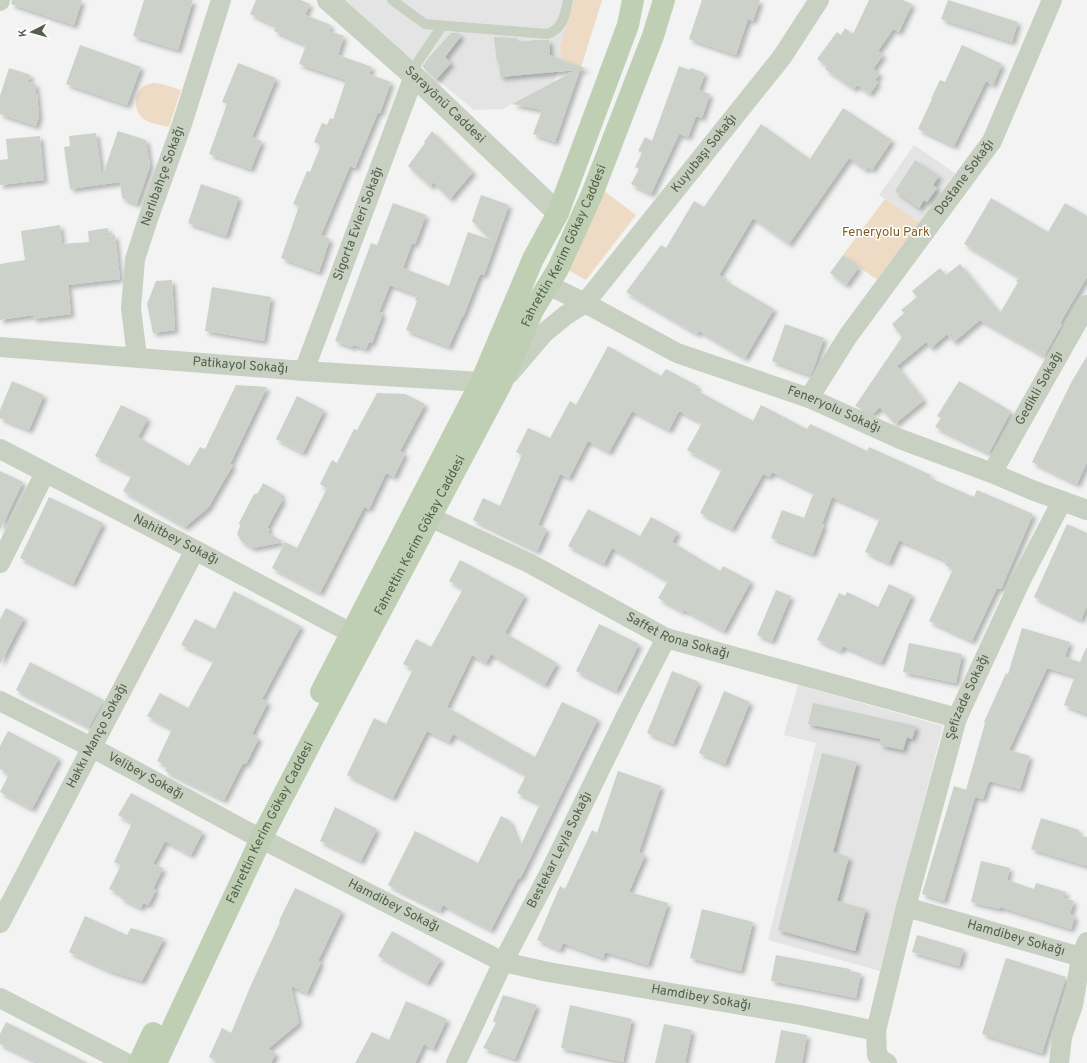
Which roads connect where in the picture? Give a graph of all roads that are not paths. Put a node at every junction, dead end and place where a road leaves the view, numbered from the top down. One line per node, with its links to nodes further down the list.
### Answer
1 (221, 0): 17 (street, Narlıbahçe Sokağı)
2 (328, 0): 10 (street, Sarayönü Caddesi)
3 (392, 0): 9 (lane)
4 (568, 0): 9 (lane)
5 (633, 0): 11 (main road, Fahrettin Kerim Gökay Caddesi)
6 (664, 0): 12 (main road, Fahrettin Kerim Gökay Caddesi)
7 (819, 0): 14 (street, Kuyubaşı Sokağı)
8 (1052, 0): 20 (street, Dostane Sokağı)
9 (442, 26): 10 (lane)
10 (414, 76): 11 (street, Sarayönü Caddesi); 18 (street, Sigorta Evleri Sokağı)
11 (558, 213): 13 (main road, Fahrettin Kerim Gökay Caddesi)
12 (548, 285): 13 (main road); 14 (street, Feneryolu Sokağı); 19 (main road, Fahrettin Kerim Gökay Caddesi)
13 (517, 296): 19 (main road, Fahrettin Kerim Gökay Caddesi)
14 (585, 303): 19 (street, Kuyubaşı Sokağı); 20 (street, Feneryolu Sokağı)
15 (1087, 305): 23 (street, Gedikli Sokağı)
16 (0, 347): 17 (street, Patikayol Sokağı)
17 (137, 357): 18 (street, Patikayol Sokağı)
18 (304, 371): 19 (street, Patikayol Sokağı)
19 (492, 382): 26 (main road, Fahrettin Kerim Gökay Caddesi)
20 (809, 398): 23 (street, Feneryolu Sokağı)
21 (0, 449): 22 (street, Nahitbey Sokağı)
22 (45, 473): 27 (street, Nahitbey Sokağı); 28 (street)
23 (992, 473): 24 (street, Feneryolu Sokağı)
24 (1062, 501): 25 (street, Feneryolu Sokağı); 32 (street, Şefizade Sokağı)
25 (1087, 510)
26 (423, 514): 29 (main road, Fahrettin Kerim Gökay Caddesi); 30 (street, Saffet Rona Sokağı); 34 (main road, Fahrettin Kerim Gökay Caddesi)
27 (195, 550): 29 (street, Nahitbey Sokağı); 33 (street, Hakkı Manço Sokağı)
28 (0, 563)
29 (351, 633): 34 (main road, Fahrettin Kerim Gökay Caddesi)
30 (666, 638): 32 (street, Saffet Rona Sokağı); 38 (street, Bestekar Leyla Sokağı)
31 (0, 701): 33 (street, Velibey Sokağı)
32 (957, 718): 35 (street, Şefizade Sokağı)
33 (93, 748): 34 (street, Velibey Sokağı); 36 (street, Hakkı Manço Sokağı)
34 (255, 836): 38 (street, Hamdibey Sokağı); 43 (main road, Fahrettin Kerim Gökay Caddesi); 44 (main road, Fahrettin Kerim Gökay Caddesi)
35 (906, 907): 37 (street, Hamdibey Sokağı); 41 (street)
36 (0, 923)
37 (1084, 950): 40 (street)
38 (503, 962): 41 (street, Hamdibey Sokağı); 45 (street, Bestekar Leyla Sokağı)
39 (0, 998): 42 (street)
40 (1080, 1006): 47 (street)
41 (876, 1030): 46 (street)
42 (126, 1063)
43 (139, 1063)
44 (156, 1063)
45 (456, 1063)
46 (887, 1063)
47 (1059, 1063)

